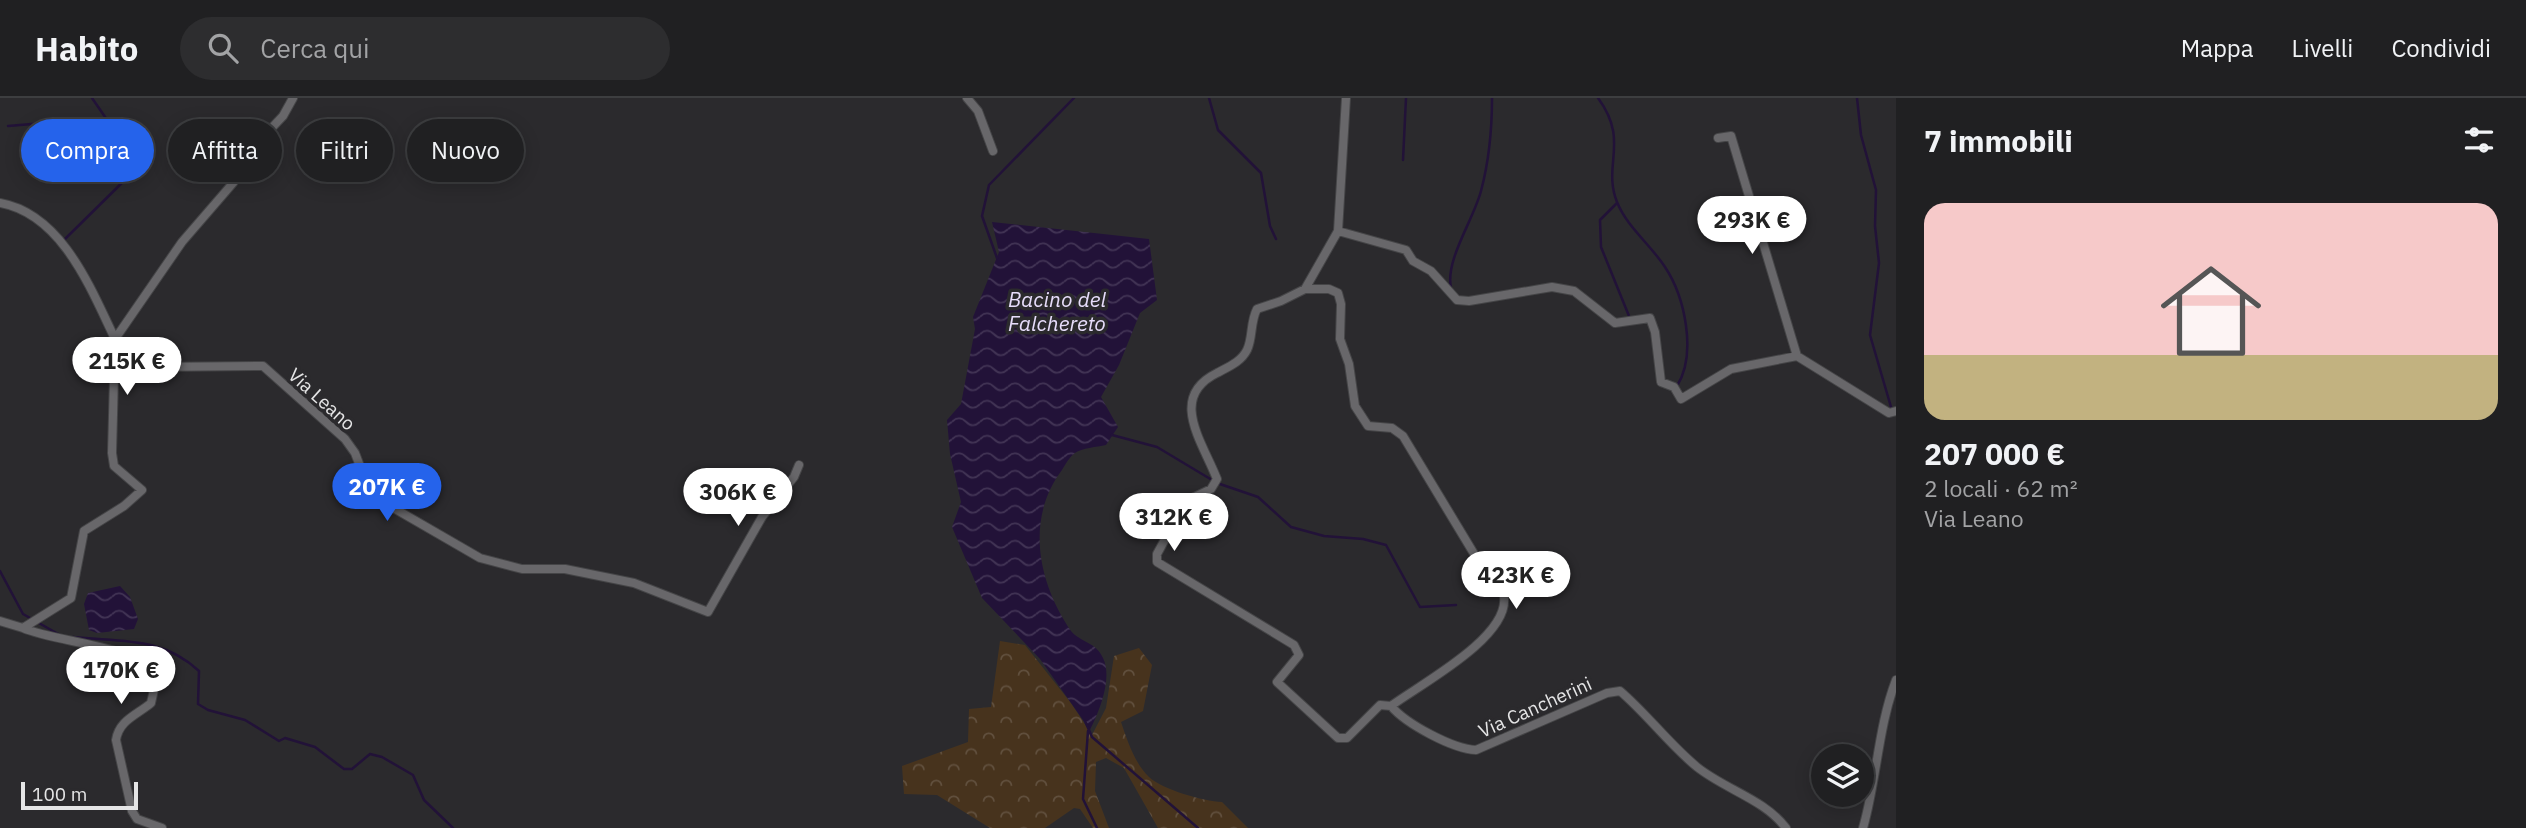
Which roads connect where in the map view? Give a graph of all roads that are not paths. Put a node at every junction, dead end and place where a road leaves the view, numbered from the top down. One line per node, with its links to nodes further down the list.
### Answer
1 (293, 98): 9 (street)
2 (967, 98): 5 (street)
3 (1346, 98): 7 (street)
4 (1718, 138): 10 (street)
5 (993, 151)
6 (0, 203): 9 (street)
7 (1338, 231): 8 (street); 10 (street)
8 (1305, 289): 17 (street); 17 (street)
9 (115, 339): 11 (street)
10 (1797, 356): 12 (street)
11 (113, 379): 13 (street, Via Leano); 15 (street)
12 (1896, 411)
13 (799, 465)
14 (0, 621): 15 (street)
15 (23, 628): 18 (street)
16 (1896, 680): 20 (street)
17 (1391, 706): 19 (street, Via Cancherini)
18 (162, 828)
19 (1786, 828)
20 (1863, 828)

